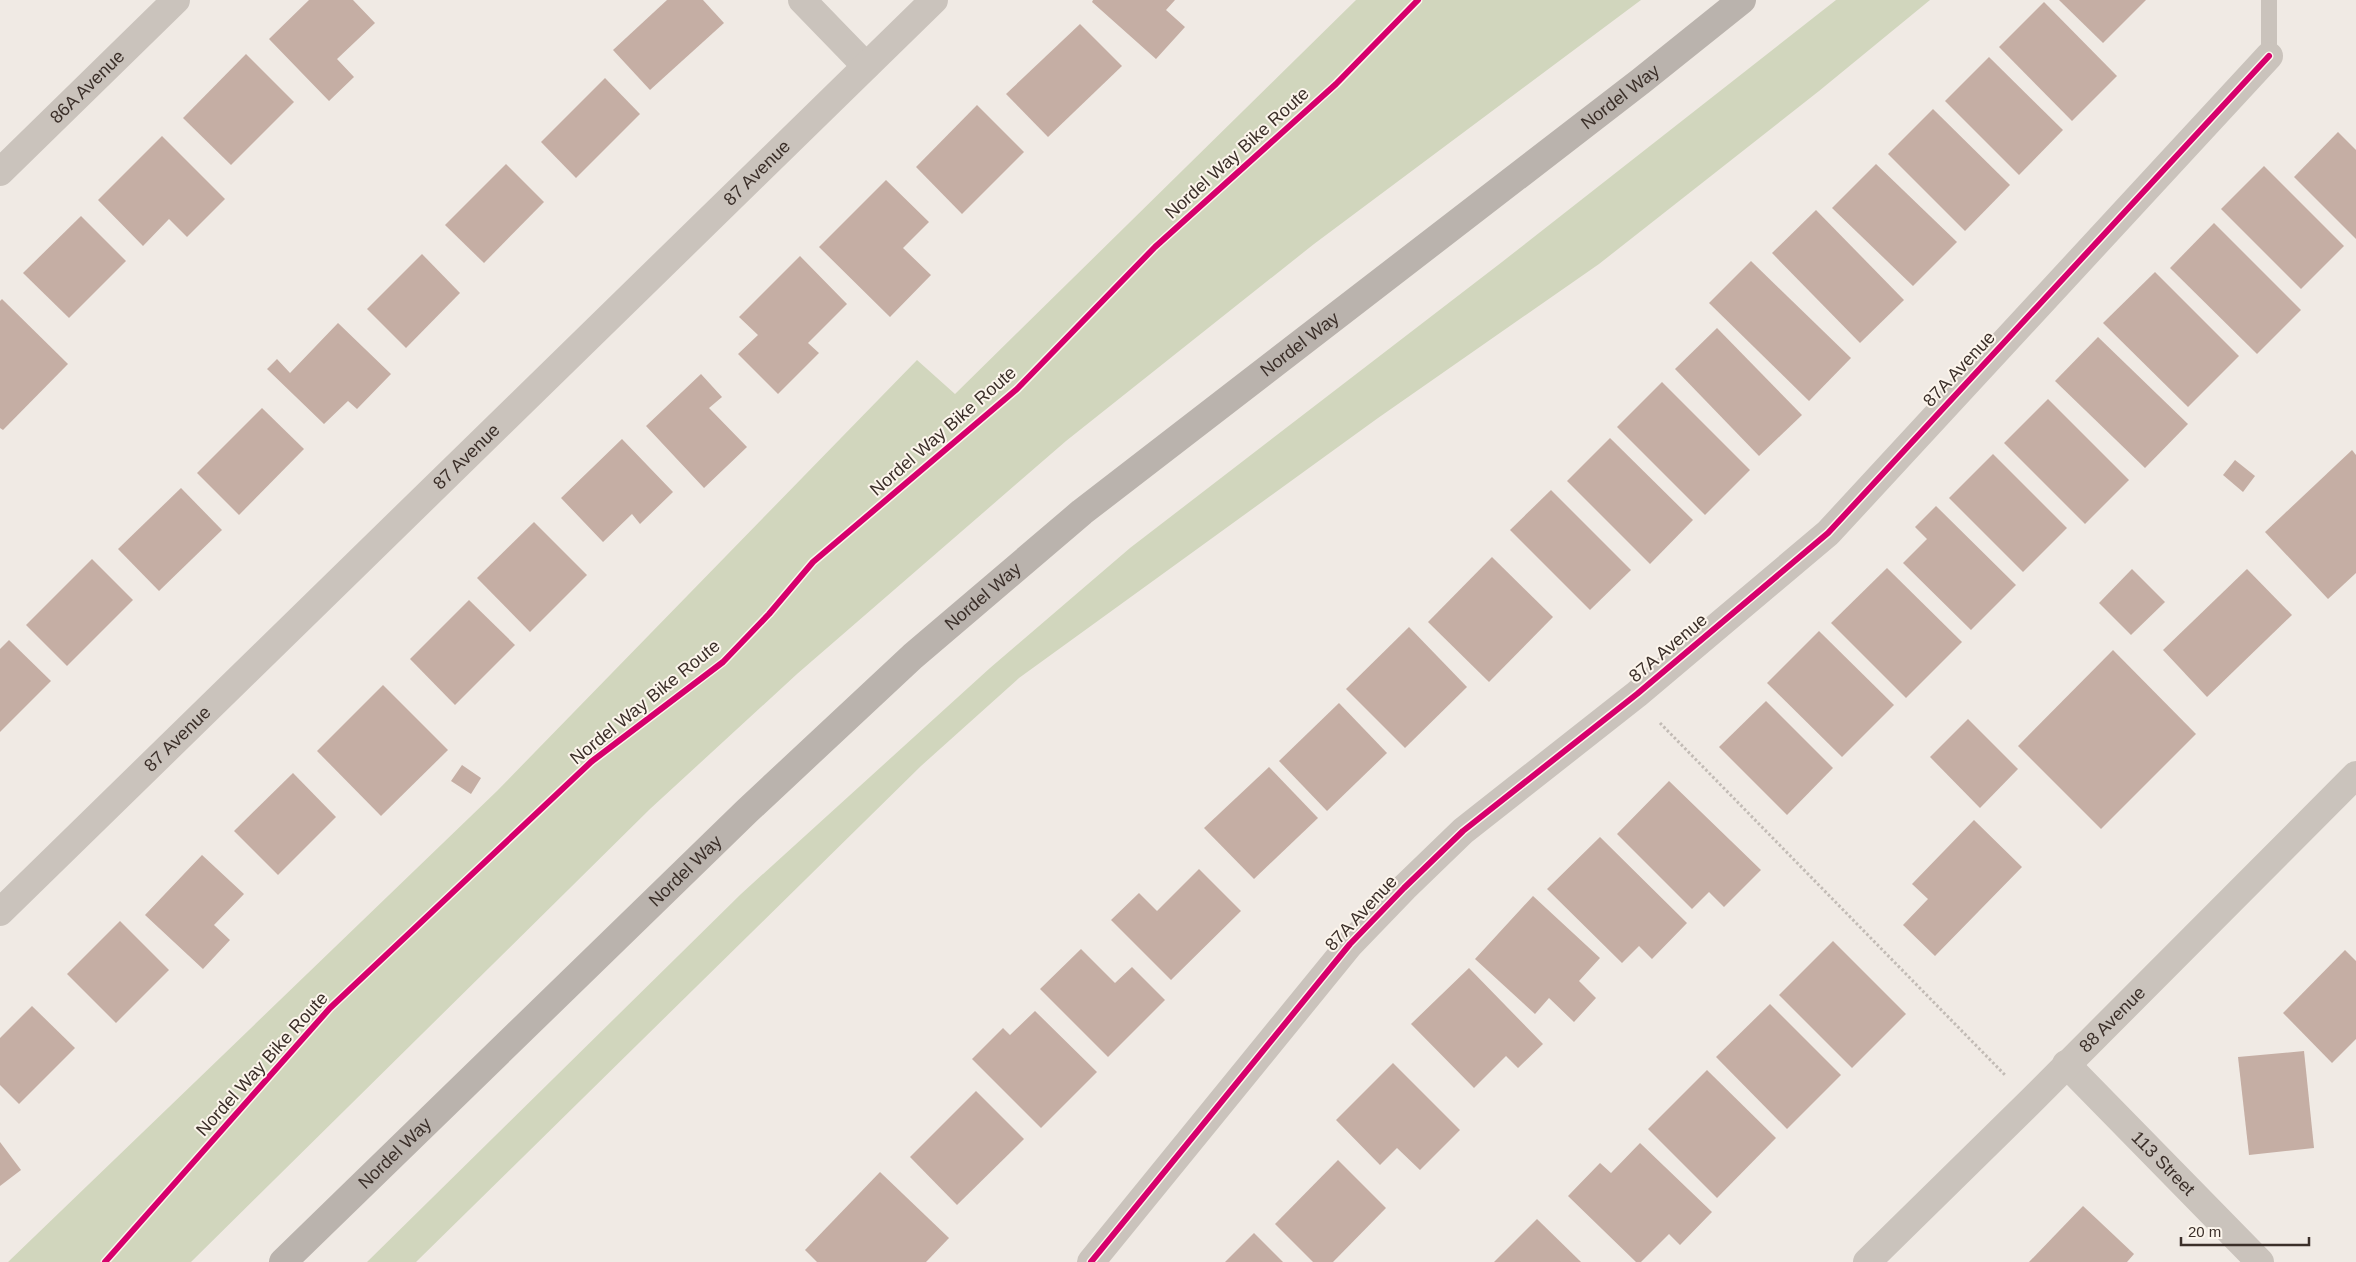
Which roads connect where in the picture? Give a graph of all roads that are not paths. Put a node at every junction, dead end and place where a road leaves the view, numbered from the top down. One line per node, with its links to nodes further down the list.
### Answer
1 (176, 0): 8 (street, 86A Avenue)
2 (802, 0): 7 (street)
3 (934, 0): 7 (street, 87 Avenue)
4 (1742, 0): 12 (main road, Nordel Way)
5 (2269, 0): 6 (lane)
6 (2268, 56): 13 (street, 87A Avenue)
7 (866, 66): 10 (street, 87 Avenue)
8 (0, 172)
9 (2356, 775): 11 (street, 88 Avenue)
10 (0, 912)
11 (2066, 1064): 14 (street, 88 Avenue); 15 (street, 113 Street)
12 (283, 1262)
13 (1091, 1262)
14 (1867, 1262)
15 (2260, 1262)

